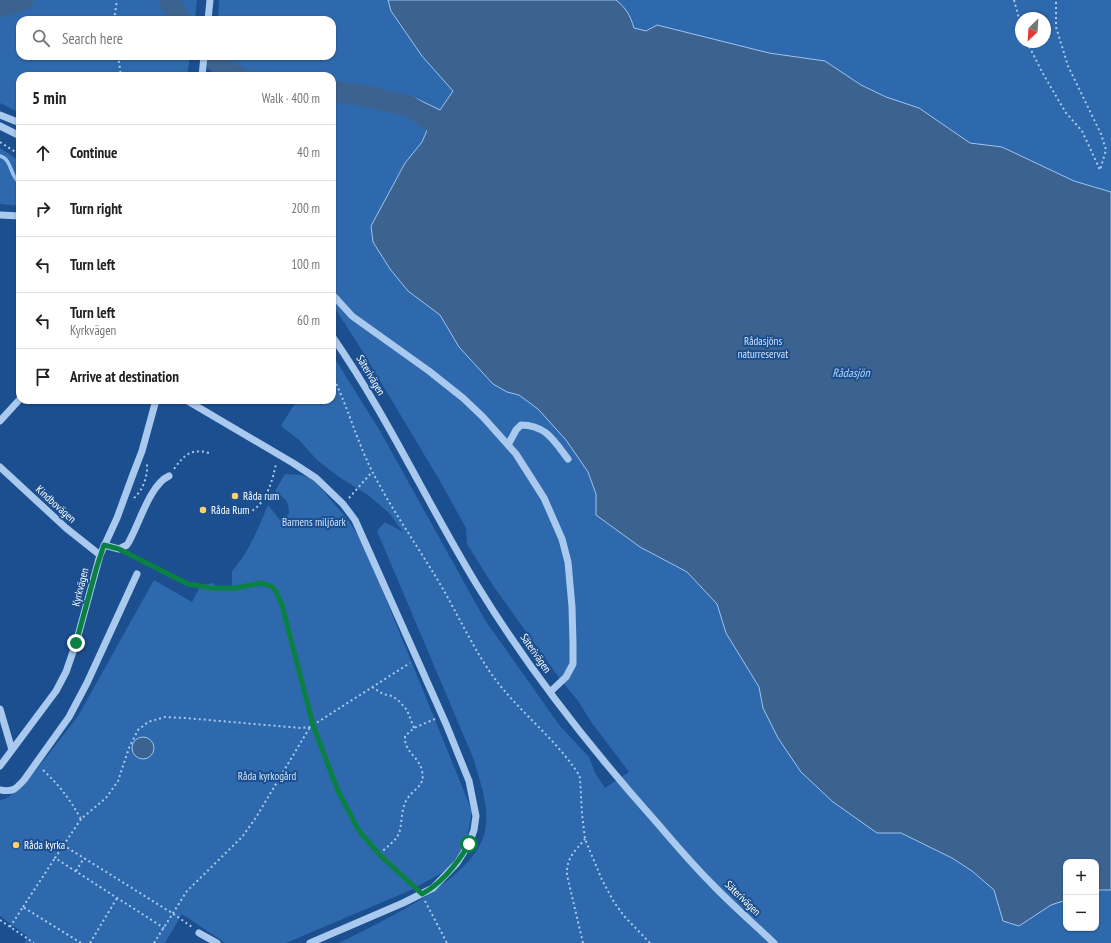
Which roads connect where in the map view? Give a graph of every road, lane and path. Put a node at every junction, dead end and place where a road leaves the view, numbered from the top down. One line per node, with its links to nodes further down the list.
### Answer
1 (117, 0): 6 (path)
2 (210, 0): 7 (street)
3 (1014, 0): 5 (path)
4 (1056, 0): 8 (path)
5 (1017, 12)
6 (115, 16)
7 (208, 16)
8 (1031, 48)
9 (119, 60): 11 (path)
10 (204, 60): 12 (street)
11 (120, 72)
12 (202, 72)
13 (0, 115): 14 (street)
14 (16, 121)
15 (0, 126): 16 (street)
16 (16, 134)
17 (0, 142): 18 (path)
18 (16, 152)
19 (0, 215): 20 (street)
20 (16, 216)
21 (336, 298): 28 (street)
22 (336, 342): 43 (street, Säterivägen)
23 (336, 384): 33 (path)
24 (16, 403): 27 (street)
25 (155, 404): 37 (street, Kyrkvägen)
26 (193, 404): 30 (street)
27 (0, 421)
28 (508, 445): 31 (street); 43 (street)
29 (209, 453): 34 (path)
30 (278, 454): 35 (street); 36 (path)
31 (568, 459)
32 (0, 468): 39 (street, Kindbovägen)
33 (372, 472): 35 (path); 54 (path)
34 (169, 476): 38 (street)
35 (343, 504): 41 (street)
36 (248, 513)
37 (104, 545): 38 (street); 39 (street, Kyrkvägen)
38 (119, 549): 46 (path)
39 (100, 555): 49 (street, Kyrkvägen)
40 (137, 574): 50 (street)
41 (417, 658): 42 (path); 45 (street)
42 (372, 687): 46 (path); 48 (path)
43 (550, 692): 77 (street, Säterivägen)
44 (0, 709): 49 (street)
45 (442, 716): 48 (path); 60 (street)
46 (313, 725): 47 (path); 56 (path)
47 (310, 727): 53 (path); 63 (path)
48 (414, 728): 56 (path)
49 (12, 750): 51 (street, Kyrkvägen)
50 (36, 764): 52 (street); 53 (path)
51 (0, 766)
52 (0, 790)
53 (81, 819): 55 (path)
54 (585, 839): 75 (path); 76 (path)
55 (64, 845): 57 (path); 58 (path)
56 (380, 854): 60 (path)
57 (55, 858): 59 (path); 62 (path)
58 (84, 858): 59 (path); 63 (path)
59 (76, 871): 61 (path)
60 (422, 894): 73 (street); 74 (path)
61 (117, 898): 66 (path); 70 (path)
62 (23, 907): 65 (path); 69 (path)
63 (172, 913): 66 (path); 67 (path)
64 (0, 920): 65 (path)
65 (10, 927): 68 (path)
66 (164, 928): 71 (path)
67 (199, 933): 72 (street)
68 (34, 943)
69 (82, 943)
70 (90, 943)
71 (154, 943)
72 (217, 943)
73 (310, 943)
74 (447, 943)
75 (584, 943)
76 (650, 943)
77 (774, 943)

